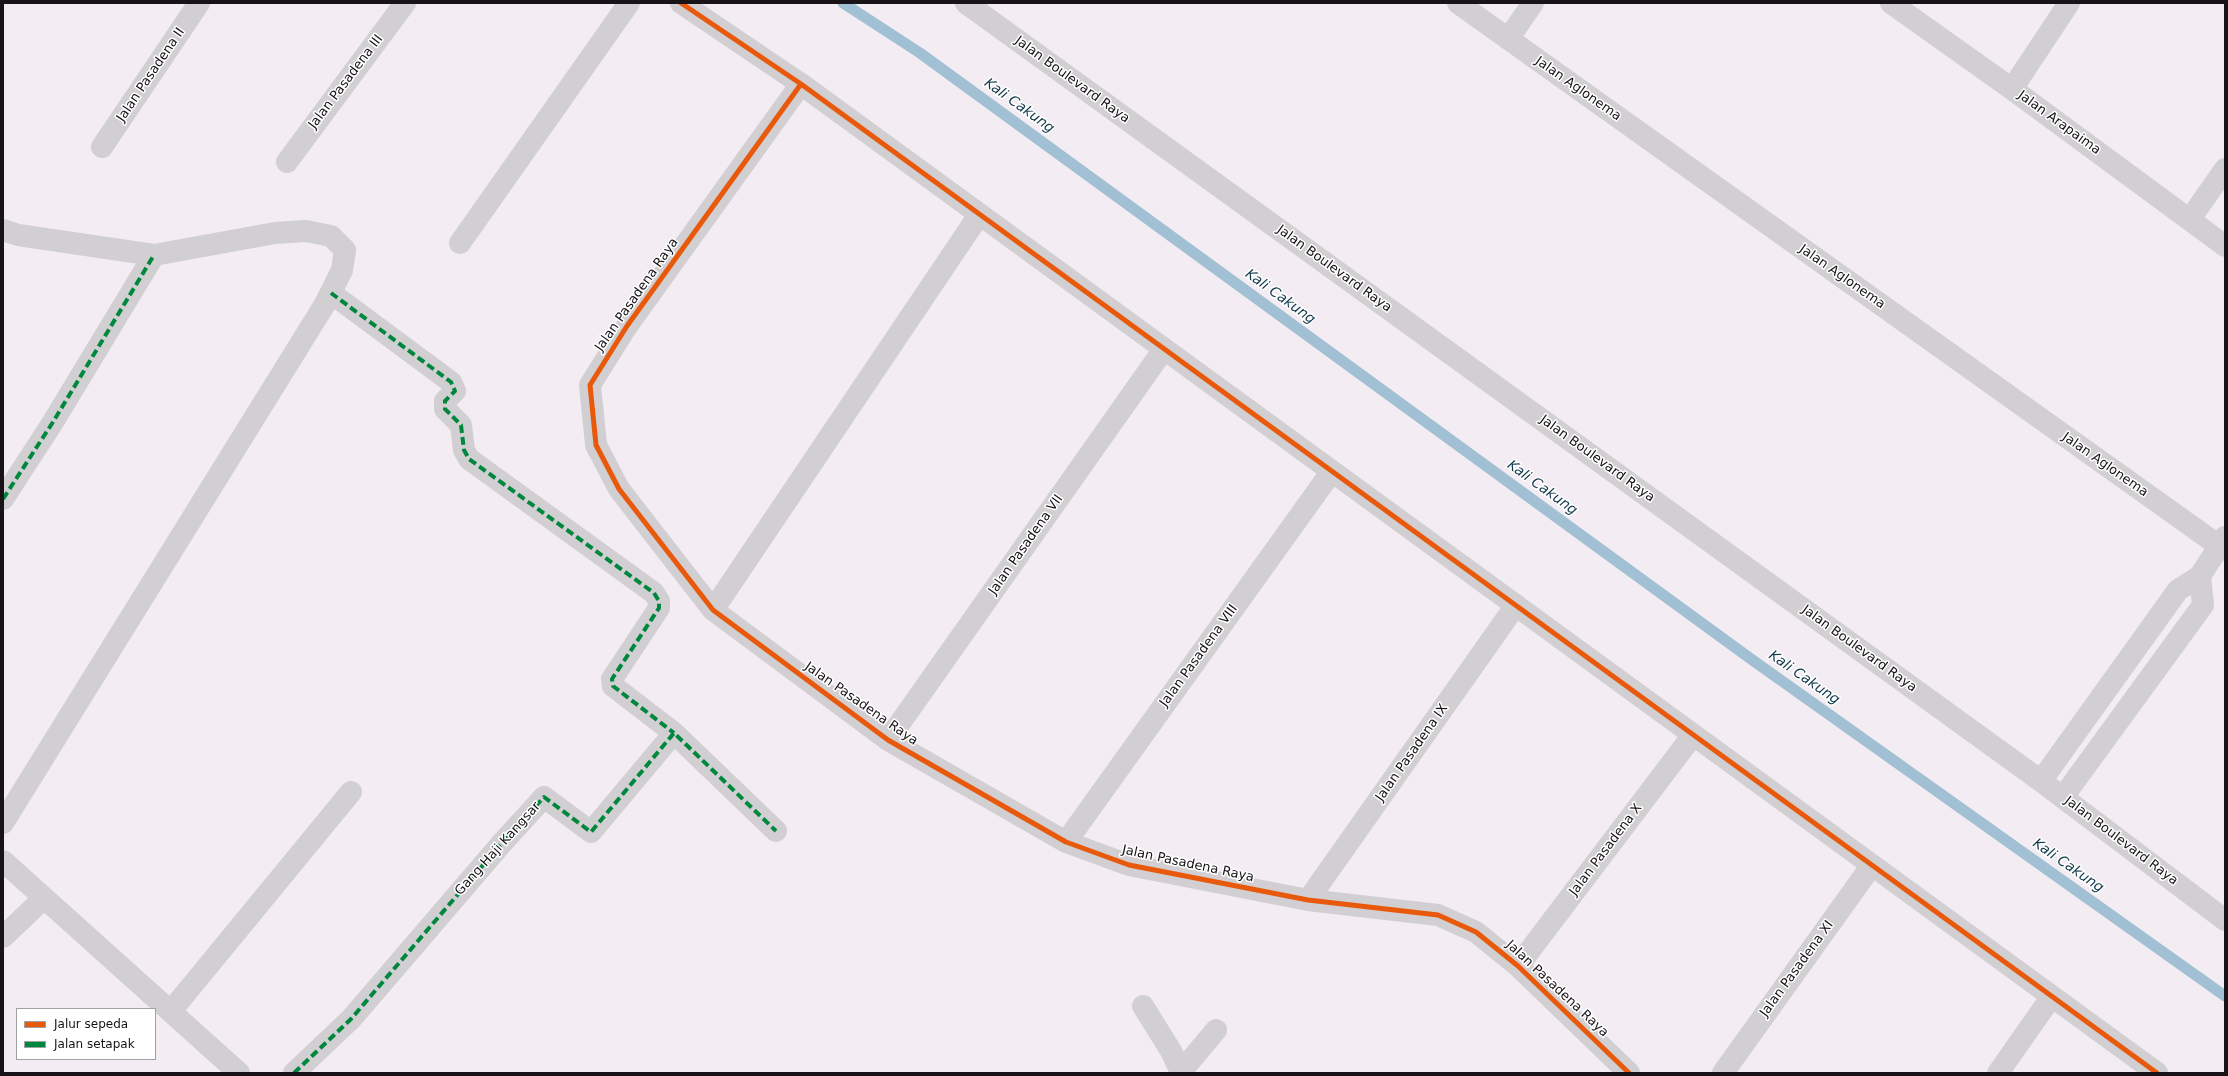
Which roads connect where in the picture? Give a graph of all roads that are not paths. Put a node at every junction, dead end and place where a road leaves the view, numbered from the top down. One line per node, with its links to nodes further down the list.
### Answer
1 (199, 3): 13 (street, Jalan Pasadena II)
2 (405, 3): 14 (street, Jalan Pasadena III)
3 (629, 3): 19 (street)
4 (681, 3): 11 (street)
5 (966, 3): 33 (street, Jalan Boulevard Raya)
6 (1458, 3): 10 (street, Jalan Aglonema)
7 (1533, 3): 10 (street)
8 (1890, 3): 12 (street, Jalan Arapaima)
9 (2069, 3): 12 (street)
10 (1508, 39): 26 (street, Jalan Aglonema)
11 (801, 84): 16 (street); 29 (street, Jalan Pasadena Raya)
12 (2012, 89): 17 (street, Jalan Arapaima)
13 (102, 147)
14 (287, 162)
15 (2225, 169): 17 (street)
16 (979, 215): 23 (street); 29 (street)
17 (2190, 219): 20 (street, Jalan Arapaima)
18 (3, 230): 21 (street)
19 (460, 243)
20 (2225, 246)
21 (154, 255): 22 (street); 25 (street)
22 (331, 292): 30 (street); 36 (street)
23 (1164, 350): 24 (street); 32 (street, Jalan Pasadena VII)
24 (1332, 471): 28 (street); 38 (street, Jalan Pasadena VIII)
25 (3, 499)
26 (2223, 544): 27 (street)
27 (2200, 576): 33 (street); 35 (street)
28 (1516, 606): 31 (street); 42 (street, Jalan Pasadena IX)
29 (713, 610): 32 (street, Jalan Pasadena Raya)
30 (674, 733): 37 (street); 51 (street, Gang Haji Kangsar)
31 (1693, 735): 40 (street); 45 (street, Jalan Pasadena X)
32 (888, 740): 38 (street, Jalan Pasadena Raya)
33 (2041, 780): 35 (street, Jalan Boulevard Raya)
34 (351, 792): 48 (street)
35 (2063, 797): 43 (street, Jalan Boulevard Raya)
36 (3, 823)
37 (776, 832)
38 (1066, 842): 42 (street, Jalan Pasadena Raya)
39 (3, 861): 41 (street)
40 (1872, 865): 46 (street); 54 (street, Jalan Pasadena XI)
41 (43, 899): 44 (street); 48 (street)
42 (1308, 900): 45 (street, Jalan Pasadena Raya)
43 (2225, 920)
44 (3, 938)
45 (1518, 966): 53 (street, Jalan Pasadena Raya)
46 (2052, 996): 55 (street); 56 (street)
47 (1143, 1006): 52 (street)
48 (170, 1011): 50 (street)
49 (1216, 1030): 52 (street)
50 (239, 1073)
51 (294, 1073)
52 (1181, 1073)
53 (1629, 1073)
54 (1723, 1073)
55 (1998, 1073)
56 (2157, 1073)

